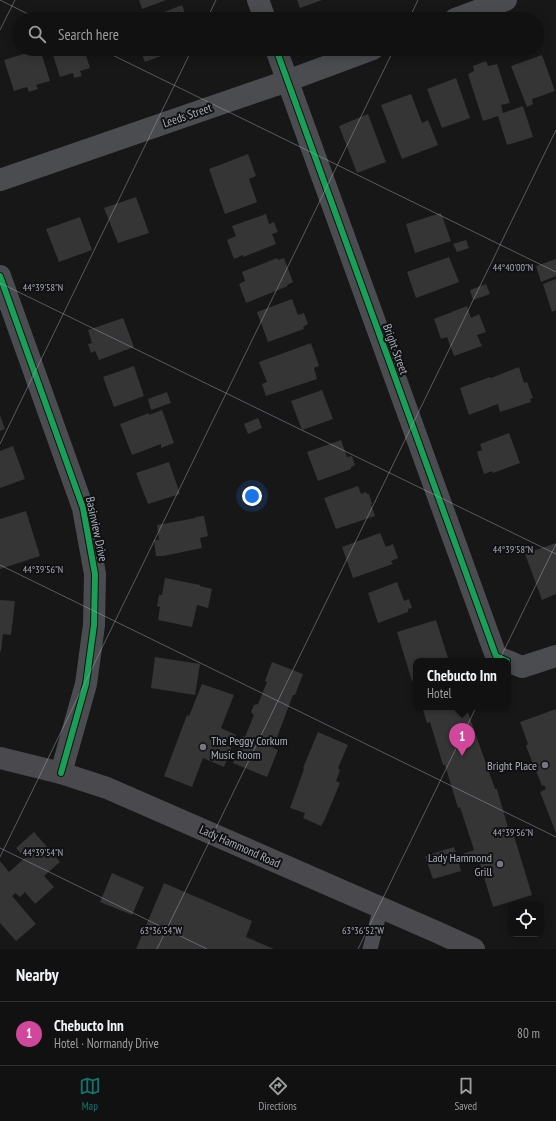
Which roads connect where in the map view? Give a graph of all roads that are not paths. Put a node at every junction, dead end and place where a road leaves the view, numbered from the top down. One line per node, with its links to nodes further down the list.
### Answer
1 (258, 0): 3 (street)
2 (506, 0): 4 (street)
3 (262, 12)
4 (474, 12)
5 (278, 56): 7 (street, Bright Street)
6 (354, 56): 7 (street, Leeds Street)
7 (287, 81): 8 (street, Leeds Street); 11 (street, Bright Street)
8 (0, 180)
9 (0, 276): 14 (street, Basinview Drive)
10 (556, 656): 12 (street)
11 (504, 658)
12 (511, 662)
13 (0, 758): 14 (main road, Lady Hammond Road)
14 (60, 773): 15 (main road, Lady Hammond Road)
15 (381, 907): 16 (lane); 17 (main road, Lady Hammond Road)
16 (370, 949)
17 (474, 949)

